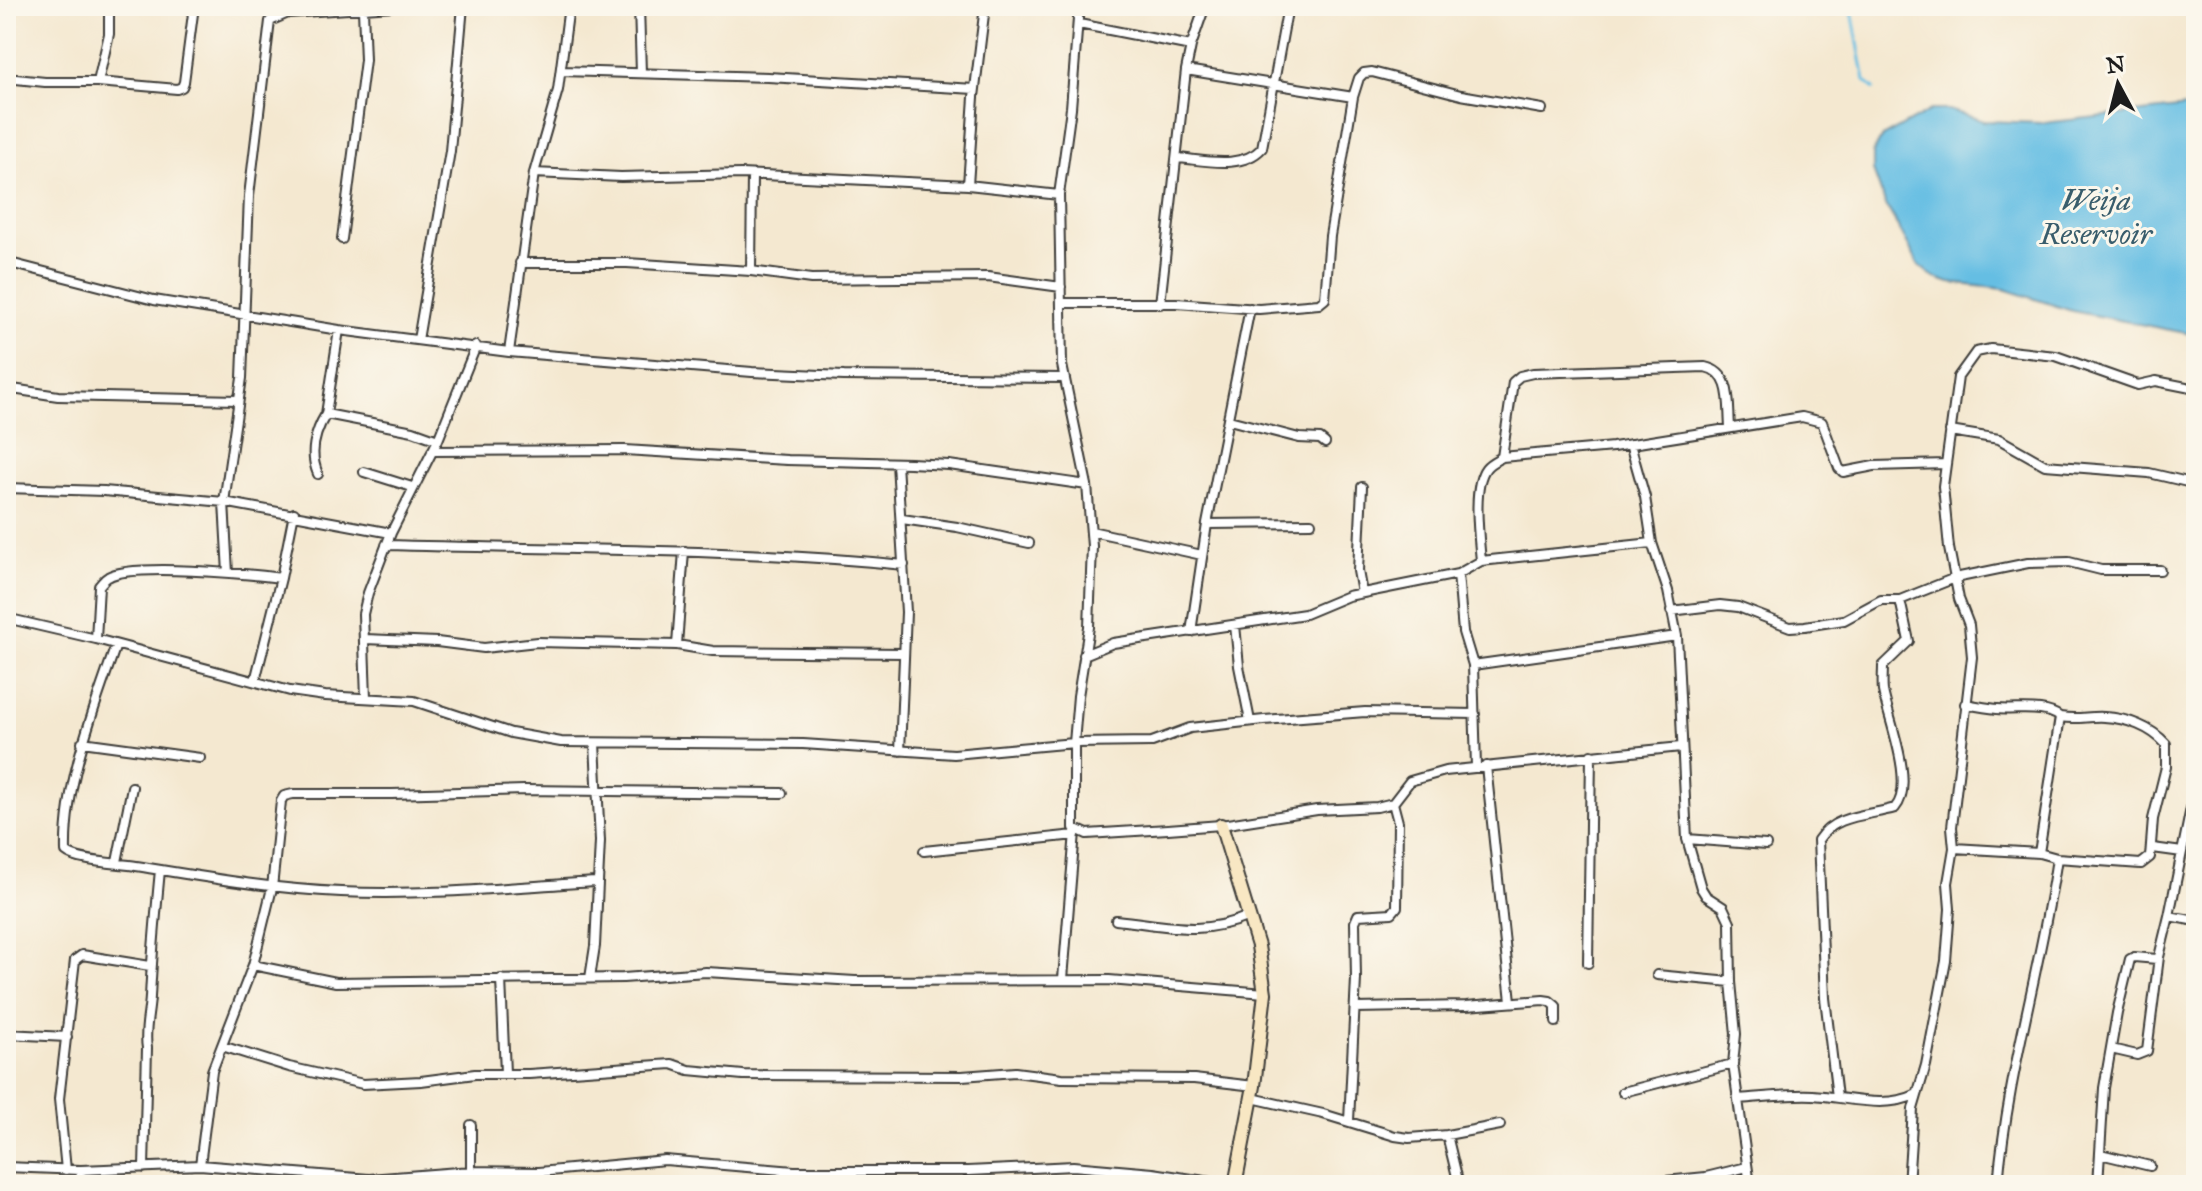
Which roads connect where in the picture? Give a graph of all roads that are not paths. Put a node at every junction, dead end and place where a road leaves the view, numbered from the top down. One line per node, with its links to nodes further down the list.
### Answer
1 (109, 6): 18 (street)
2 (194, 6): 18 (street)
3 (393, 6): 11 (street)
4 (463, 6): 38 (street)
5 (569, 6): 15 (street)
6 (639, 6): 16 (street)
7 (985, 6): 20 (street)
8 (1079, 6): 12 (street)
9 (1205, 6): 13 (street)
10 (1288, 6): 19 (street)
11 (363, 9): 28 (street); 36 (street)
12 (1079, 24): 13 (street); 27 (street)
13 (1191, 46): 14 (street)
14 (1186, 70): 19 (street); 23 (street)
15 (562, 71): 16 (street); 24 (street)
16 (641, 73): 20 (street)
17 (6, 78): 18 (street)
18 (98, 82)
19 (1275, 84): 21 (street); 23 (street)
20 (975, 89): 26 (street)
21 (1353, 97): 22 (street); 35 (street)
22 (1542, 109)
23 (1177, 158): 34 (street)
24 (534, 173): 25 (street); 30 (street)
25 (752, 176): 26 (street); 31 (street)
26 (968, 185): 27 (street)
27 (1059, 195): 32 (street)
28 (342, 239)
29 (6, 262): 36 (street)
30 (520, 263): 31 (street); 40 (street)
31 (751, 271): 32 (street)
32 (1061, 287): 33 (street)
33 (1061, 303): 34 (street); 41 (street)
34 (1160, 304): 35 (street)
35 (1250, 308): 46 (street)
36 (246, 315): 37 (street); 44 (street)
37 (339, 330): 38 (street); 45 (street)
38 (418, 340): 39 (street)
39 (476, 346): 40 (street); 49 (street)
40 (509, 352): 41 (street)
41 (1064, 378): 59 (street)
42 (6, 388): 44 (street)
43 (2196, 389): 48 (street)
44 (238, 400): 63 (street)
45 (326, 414): 49 (street); 57 (street)
46 (1229, 420): 50 (street); 67 (street)
47 (1730, 427): 51 (street); 53 (street); 55 (street)
48 (1950, 431): 55 (street); 58 (street)
49 (438, 440): 52 (street)
50 (1325, 443)
51 (1630, 444): 53 (street); 71 (street)
52 (432, 451): 54 (street); 60 (street)
53 (1502, 457): 75 (street)
54 (897, 463): 59 (street); 65 (street)
55 (1946, 464): 81 (street)
56 (364, 472): 60 (street)
57 (318, 474)
58 (2196, 484)
59 (1087, 485): 68 (street)
60 (412, 487): 69 (street)
61 (1362, 487): 82 (street)
62 (6, 488): 63 (street)
63 (224, 502): 64 (street); 78 (street)
64 (294, 513): 69 (street); 80 (street)
65 (902, 519): 70 (street); 76 (street)
66 (1311, 523): 67 (street)
67 (1207, 524): 74 (street)
68 (1091, 531): 74 (street); 94 (street)
69 (391, 533): 72 (street)
70 (1029, 543)
71 (1652, 543): 75 (street); 84 (street)
72 (386, 545): 73 (street); 90 (street)
73 (684, 551): 76 (street); 92 (street)
74 (1202, 555): 87 (street)
75 (1481, 561): 79 (street)
76 (904, 565): 93 (street)
77 (2160, 570): 81 (street)
78 (228, 573): 80 (street); 89 (street)
79 (1458, 574): 82 (street); 95 (street)
80 (281, 578): 96 (street)
81 (1955, 578): 83 (street); 98 (street)
82 (1362, 593): 86 (street)
83 (1900, 600): 84 (street); 156 (street)
84 (1671, 611): 88 (street)
85 (6, 618): 89 (street)
86 (1235, 625): 87 (street); 101 (street)
87 (1191, 632): 94 (street)
88 (1677, 636): 95 (street); 105 (street)
89 (96, 639): 91 (street)
90 (365, 639): 92 (street); 97 (street)
91 (116, 645): 96 (street); 102 (street)
92 (677, 645): 93 (street)
93 (904, 653): 106 (street)
94 (1084, 655): 104 (street)
95 (1473, 665): 99 (street)
96 (255, 681): 97 (street)
97 (366, 698): 103 (street)
98 (1965, 704): 100 (street); 120 (street)
99 (1475, 714): 101 (street); 110 (street)
100 (2060, 717): 121 (street); 124 (street)
101 (1250, 721): 104 (street)
102 (82, 742): 108 (street); 126 (street)
103 (595, 743): 106 (street); 112 (street)
104 (1074, 743): 106 (street); 117 (street)
105 (1681, 747): 107 (street); 118 (street)
106 (900, 751)
107 (1591, 755): 109 (street); 135 (street)
108 (200, 758)
109 (1486, 766): 110 (street); 144 (street)
110 (1476, 767): 114 (street)
111 (132, 787): 126 (street)
112 (596, 790): 113 (street); 128 (street); 129 (street)
113 (782, 793)
114 (1393, 803): 116 (street); 145 (street)
115 (2191, 808): 123 (street)
116 (1221, 825): 117 (street); 130 (street)
117 (1075, 831): 122 (street); 141 (street)
118 (1687, 839): 119 (street); 142 (street)
119 (1766, 845)
120 (1954, 848): 124 (street); 155 (street)
121 (2153, 848): 123 (street); 125 (street)
122 (924, 851)
123 (2182, 852): 131 (street)
124 (2039, 853): 125 (street)
125 (2057, 858): 180 (street)
126 (117, 862): 127 (street)
127 (160, 870): 129 (street); 137 (street)
128 (596, 882): 129 (street); 139 (street)
129 (272, 888): 136 (street)
130 (1249, 916): 132 (street); 143 (street)
131 (2169, 916): 133 (street); 134 (street)
132 (1116, 920)
133 (2196, 921)
134 (2159, 957): 150 (street); 150 (street)
135 (1588, 963)
136 (253, 965): 140 (street); 149 (street)
137 (150, 966): 148 (street); 167 (street)
138 (1657, 975): 142 (street)
139 (590, 978): 140 (street); 141 (street)
140 (501, 979): 152 (street)
141 (1063, 979): 143 (street)
142 (1731, 982): 151 (street)
143 (1265, 993): 153 (street)
144 (1511, 1001): 145 (street); 146 (street)
145 (1355, 1008): 158 (street)
146 (1556, 1022)
147 (6, 1034): 148 (street)
148 (67, 1037): 168 (street)
149 (222, 1046): 152 (street); 163 (street)
150 (2111, 1049): 162 (street)
151 (1733, 1064): 154 (street); 157 (street)
152 (505, 1073): 153 (street)
153 (1253, 1092): 158 (street); 175 (street)
154 (1623, 1092)
155 (1917, 1094): 156 (street); 179 (street)
156 (1837, 1097): 157 (street)
157 (1738, 1099): 166 (street)
158 (1349, 1121): 161 (street)
159 (471, 1125): 171 (street)
160 (1500, 1125): 161 (street)
161 (1447, 1135): 176 (street)
162 (2100, 1154): 164 (street); 181 (street)
163 (200, 1165): 167 (street); 171 (street)
164 (2150, 1166)
165 (6, 1167): 168 (street)
166 (1747, 1167): 172 (street); 178 (street)
167 (144, 1168): 169 (street)
168 (66, 1170): 169 (street)
169 (81, 1170): 173 (street)
170 (782, 1170): 171 (street); 174 (street); 175 (street)
171 (471, 1171)
172 (1683, 1182): 177 (street)
173 (80, 1185)
174 (782, 1185)
175 (1233, 1185)
176 (1459, 1185)
177 (1625, 1185)
178 (1750, 1185)
179 (1908, 1185)
180 (1998, 1185)
181 (2098, 1185)

